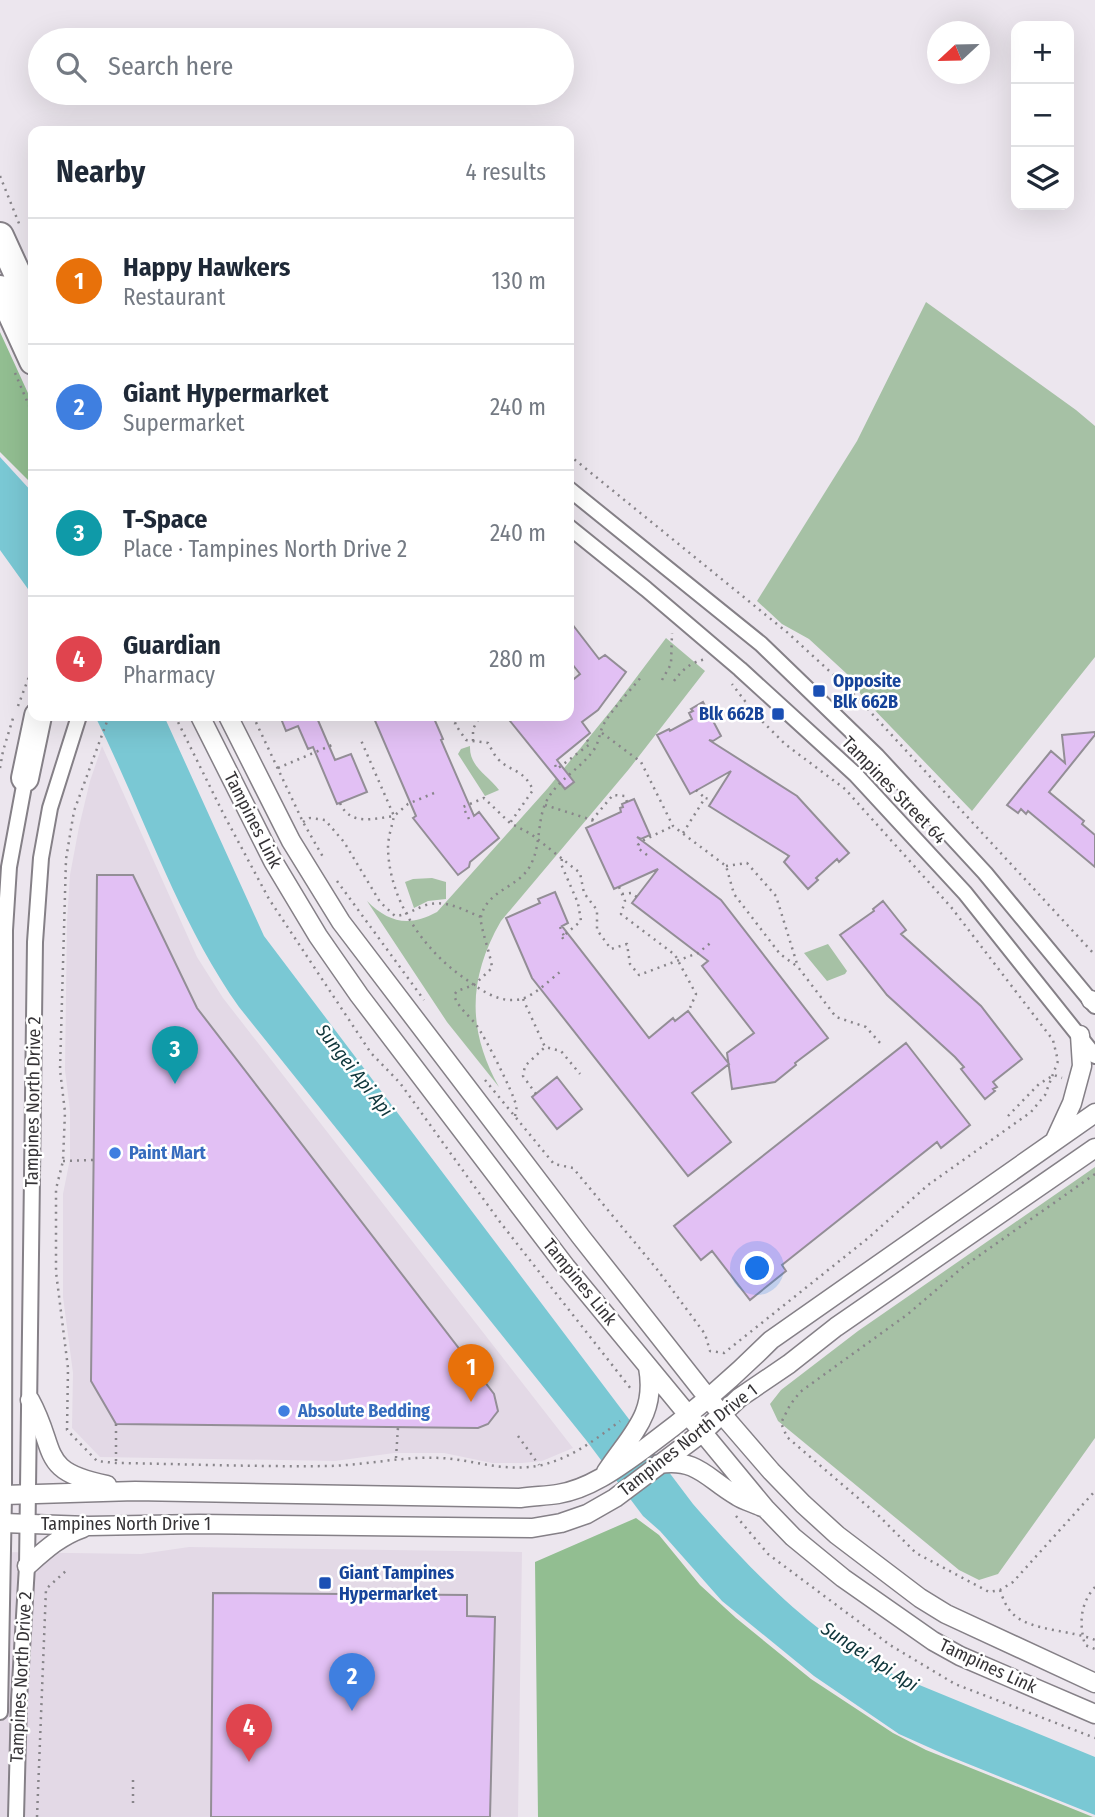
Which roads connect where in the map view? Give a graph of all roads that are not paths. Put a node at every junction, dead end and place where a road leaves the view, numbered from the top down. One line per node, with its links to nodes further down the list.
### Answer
1 (12, 234): 3 (highway)
2 (0, 289): 4 (highway)
3 (28, 291)
4 (22, 362)
5 (574, 493): 15 (street, Tampines Street 64)
6 (574, 531): 16 (street, Tampines Street 64)
7 (36, 721): 12 (highway)
8 (49, 721): 12 (street, Tampines North Drive 2)
9 (77, 721): 23 (street, Tampines North Drive 2)
10 (203, 721): 14 (street, Tampines Link)
11 (231, 721): 13 (street, Tampines Link)
12 (25, 778): 31 (street, Tampines North Drive 2)
13 (310, 872): 14 (street); 22 (street, Tampines Link)
14 (318, 936): 21 (street, Tampines Link)
15 (1094, 1003)
16 (1080, 1035): 17 (street, Tampines Street 64); 19 (street)
17 (1095, 1056)
18 (1095, 1113): 19 (street, Tampines North Drive 1)
19 (1055, 1140): 22 (street, Tampines North Drive 1)
20 (1095, 1148): 24 (street, Tampines North Drive 1)
21 (648, 1363): 25 (street, Tampines Link); 28 (street)
22 (708, 1398): 24 (street, Tampines Link); 25 (street, Tampines North Drive 1)
23 (30, 1400): 29 (street); 30 (street, Tampines North Drive 2)
24 (723, 1414): 26 (street, Tampines North Drive 1); 39 (street, Tampines Link)
25 (688, 1416): 26 (street, Tampines Link); 28 (street, Tampines North Drive 1)
26 (703, 1432): 27 (street, Tampines North Drive 1); 33 (street, Tampines Link)
27 (659, 1464): 33 (street); 37 (street, Tampines North Drive 1)
28 (602, 1477): 32 (street, Tampines North Drive 1)
29 (135, 1491): 30 (street, Tampines North Drive 1); 32 (street, Tampines North Drive 1)
30 (29, 1494): 31 (street); 35 (street, Tampines North Drive 2)
31 (4, 1495): 34 (street, Tampines North Drive 2)
32 (501, 1496): 37 (street)
33 (765, 1508): 41 (street, Tampines Link)
34 (3, 1523): 35 (street, Tampines North Drive 1); 40 (street, Tampines North Drive 2)
35 (28, 1524): 36 (street, Tampines North Drive 1); 38 (street, Tampines North Drive 2)
36 (89, 1526): 37 (street, Tampines North Drive 1); 38 (street)
37 (489, 1527)
38 (27, 1566): 42 (street, Tampines North Drive 2)
39 (1095, 1683)
40 (0, 1712)
41 (1095, 1714)
42 (16, 1817)

